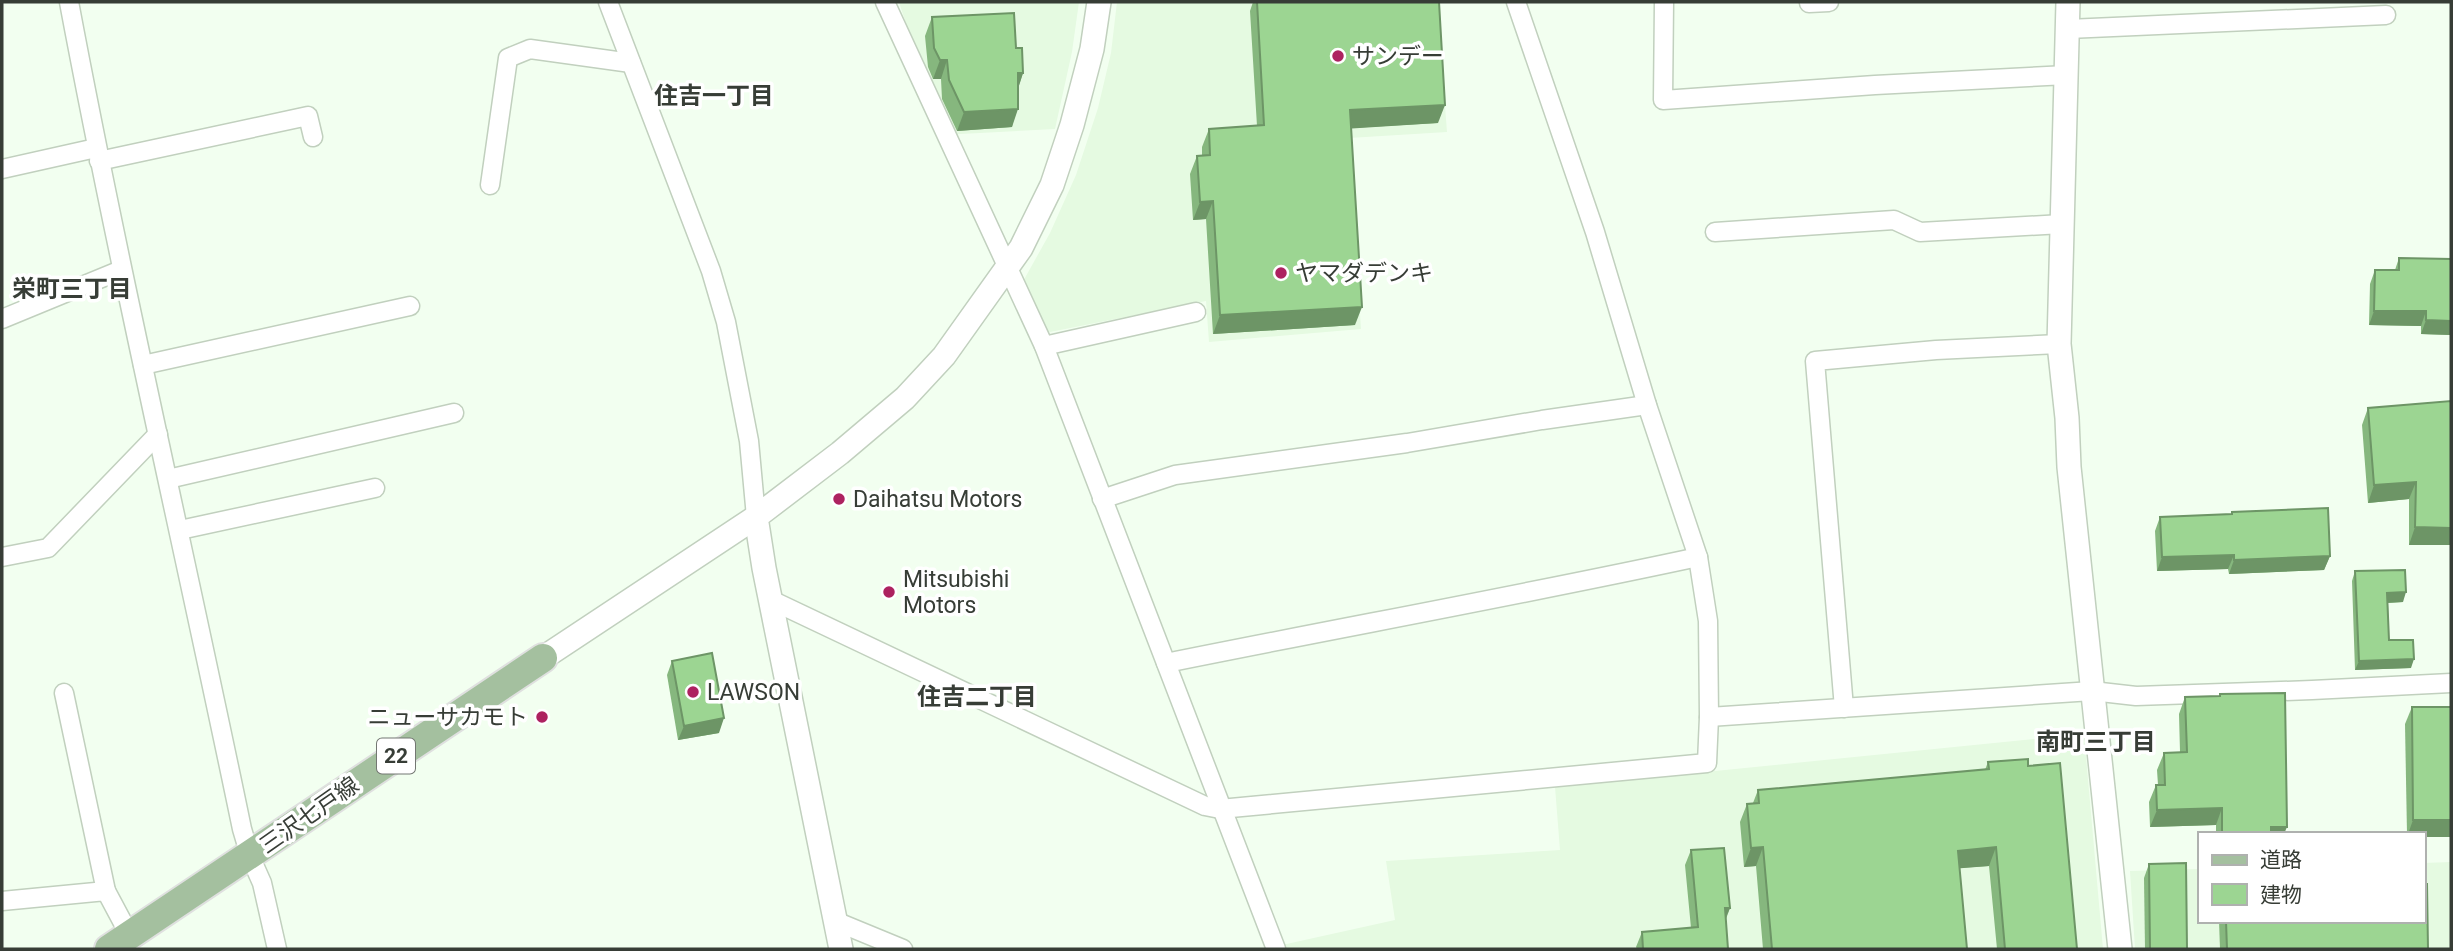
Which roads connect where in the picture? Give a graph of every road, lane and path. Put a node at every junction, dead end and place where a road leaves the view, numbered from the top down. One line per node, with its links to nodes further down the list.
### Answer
1 (69, 2): 15 (street)
2 (608, 2): 12 (street)
3 (885, 2): 20 (street)
4 (1099, 2): 20 (street)
5 (1516, 2): 28 (street)
6 (1664, 2): 13 (street)
7 (1829, 2): 9 (street)
8 (2068, 2): 11 (street)
9 (1809, 3)
10 (2386, 15): 11 (street)
11 (2068, 29): 13 (street)
12 (631, 64): 17 (street); 34 (street)
13 (2067, 75): 18 (street)
14 (313, 137): 15 (street)
15 (98, 155): 16 (street); 21 (street)
16 (2, 169)
17 (490, 185)
18 (2062, 224): 19 (street); 25 (street)
19 (1715, 232)
20 (1007, 267): 26 (street); 34 (street)
21 (121, 270): 24 (street); 27 (street)
22 (410, 306): 27 (street)
23 (1196, 312): 26 (street)
24 (2, 319)
25 (2059, 344): 42 (street); 44 (street)
26 (1044, 346): 33 (street)
27 (143, 365): 30 (street)
28 (1647, 405): 33 (street); 36 (street)
29 (454, 413): 31 (street)
30 (158, 434): 31 (street); 37 (street)
31 (168, 479): 35 (street)
32 (375, 488): 35 (street)
33 (1101, 499): 40 (street)
34 (756, 517): 38 (street); 39 (street)
35 (180, 530): 47 (street)
36 (1698, 556): 40 (street); 45 (street)
37 (2, 557)
38 (771, 600): 46 (street); 50 (street)
39 (543, 658): 47 (main road, 三沢七戸線 / 22)
40 (1166, 663): 46 (street)
41 (2451, 683): 42 (street)
42 (2092, 691): 44 (street); 56 (street)
43 (64, 693): 48 (street)
44 (1844, 708): 45 (street)
45 (1709, 717): 46 (street)
46 (1220, 810): 55 (street)
47 (250, 856): 51 (main road, 22); 52 (street)
48 (106, 891): 49 (street); 51 (street)
49 (2, 901)
50 (835, 921): 53 (street); 54 (street)
51 (119, 942)
52 (277, 949)
53 (841, 949)
54 (903, 949)
55 (1276, 949)
56 (2120, 949)

